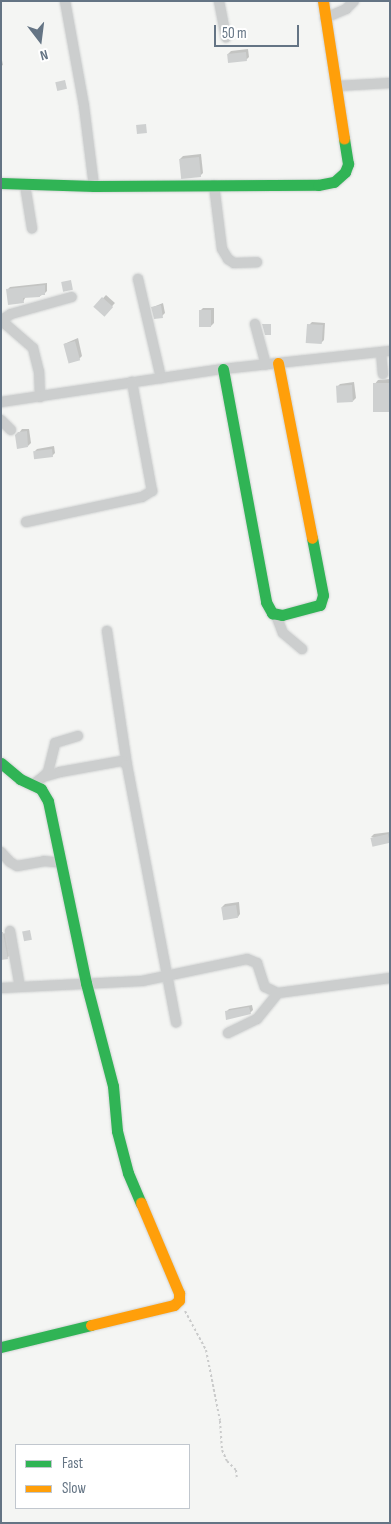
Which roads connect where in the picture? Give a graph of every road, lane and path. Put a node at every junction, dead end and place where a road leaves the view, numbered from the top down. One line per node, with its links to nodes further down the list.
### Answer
1 (66, 1): 12 (street)
2 (219, 1): 6 (street)
3 (323, 1): 5 (street)
4 (354, 1): 5 (street)
5 (325, 18): 8 (street)
6 (226, 38)
7 (390, 83): 8 (street)
8 (337, 86): 11 (street)
9 (1, 184): 10 (street)
10 (25, 185): 12 (street); 13 (street)
11 (214, 185): 12 (street); 14 (street)
12 (94, 186)
13 (32, 228)
14 (256, 262)
15 (138, 279): 22 (street)
16 (72, 297): 24 (street)
17 (255, 324): 19 (street)
18 (386, 351): 19 (street); 21 (street)
19 (272, 364): 20 (street); 29 (street)
20 (223, 369): 22 (street); 29 (street)
21 (383, 374)
22 (161, 378): 23 (street)
23 (132, 382): 24 (street); 28 (street)
24 (40, 397): 25 (street)
25 (1, 402)
26 (1, 420): 27 (street)
27 (11, 430)
28 (26, 522)
29 (276, 614): 31 (street)
30 (107, 631): 34 (street)
31 (302, 649)
32 (78, 736): 35 (street)
33 (1, 763): 36 (street)
34 (127, 765): 35 (street); 40 (street)
35 (43, 778): 36 (street)
36 (32, 785): 38 (street)
37 (1, 852): 38 (street)
38 (62, 863): 42 (street)
39 (10, 931): 44 (street)
40 (167, 976): 42 (street); 46 (street); 47 (street)
41 (385, 979): 43 (street); 46 (street)
42 (86, 983): 44 (street); 49 (street)
43 (390, 986)
44 (20, 987): 45 (street)
45 (1, 988)
46 (278, 993): 48 (street)
47 (176, 1022)
48 (228, 1033)
49 (179, 1300): 50 (street); 51 (path)
50 (1, 1347)
51 (236, 1479)

